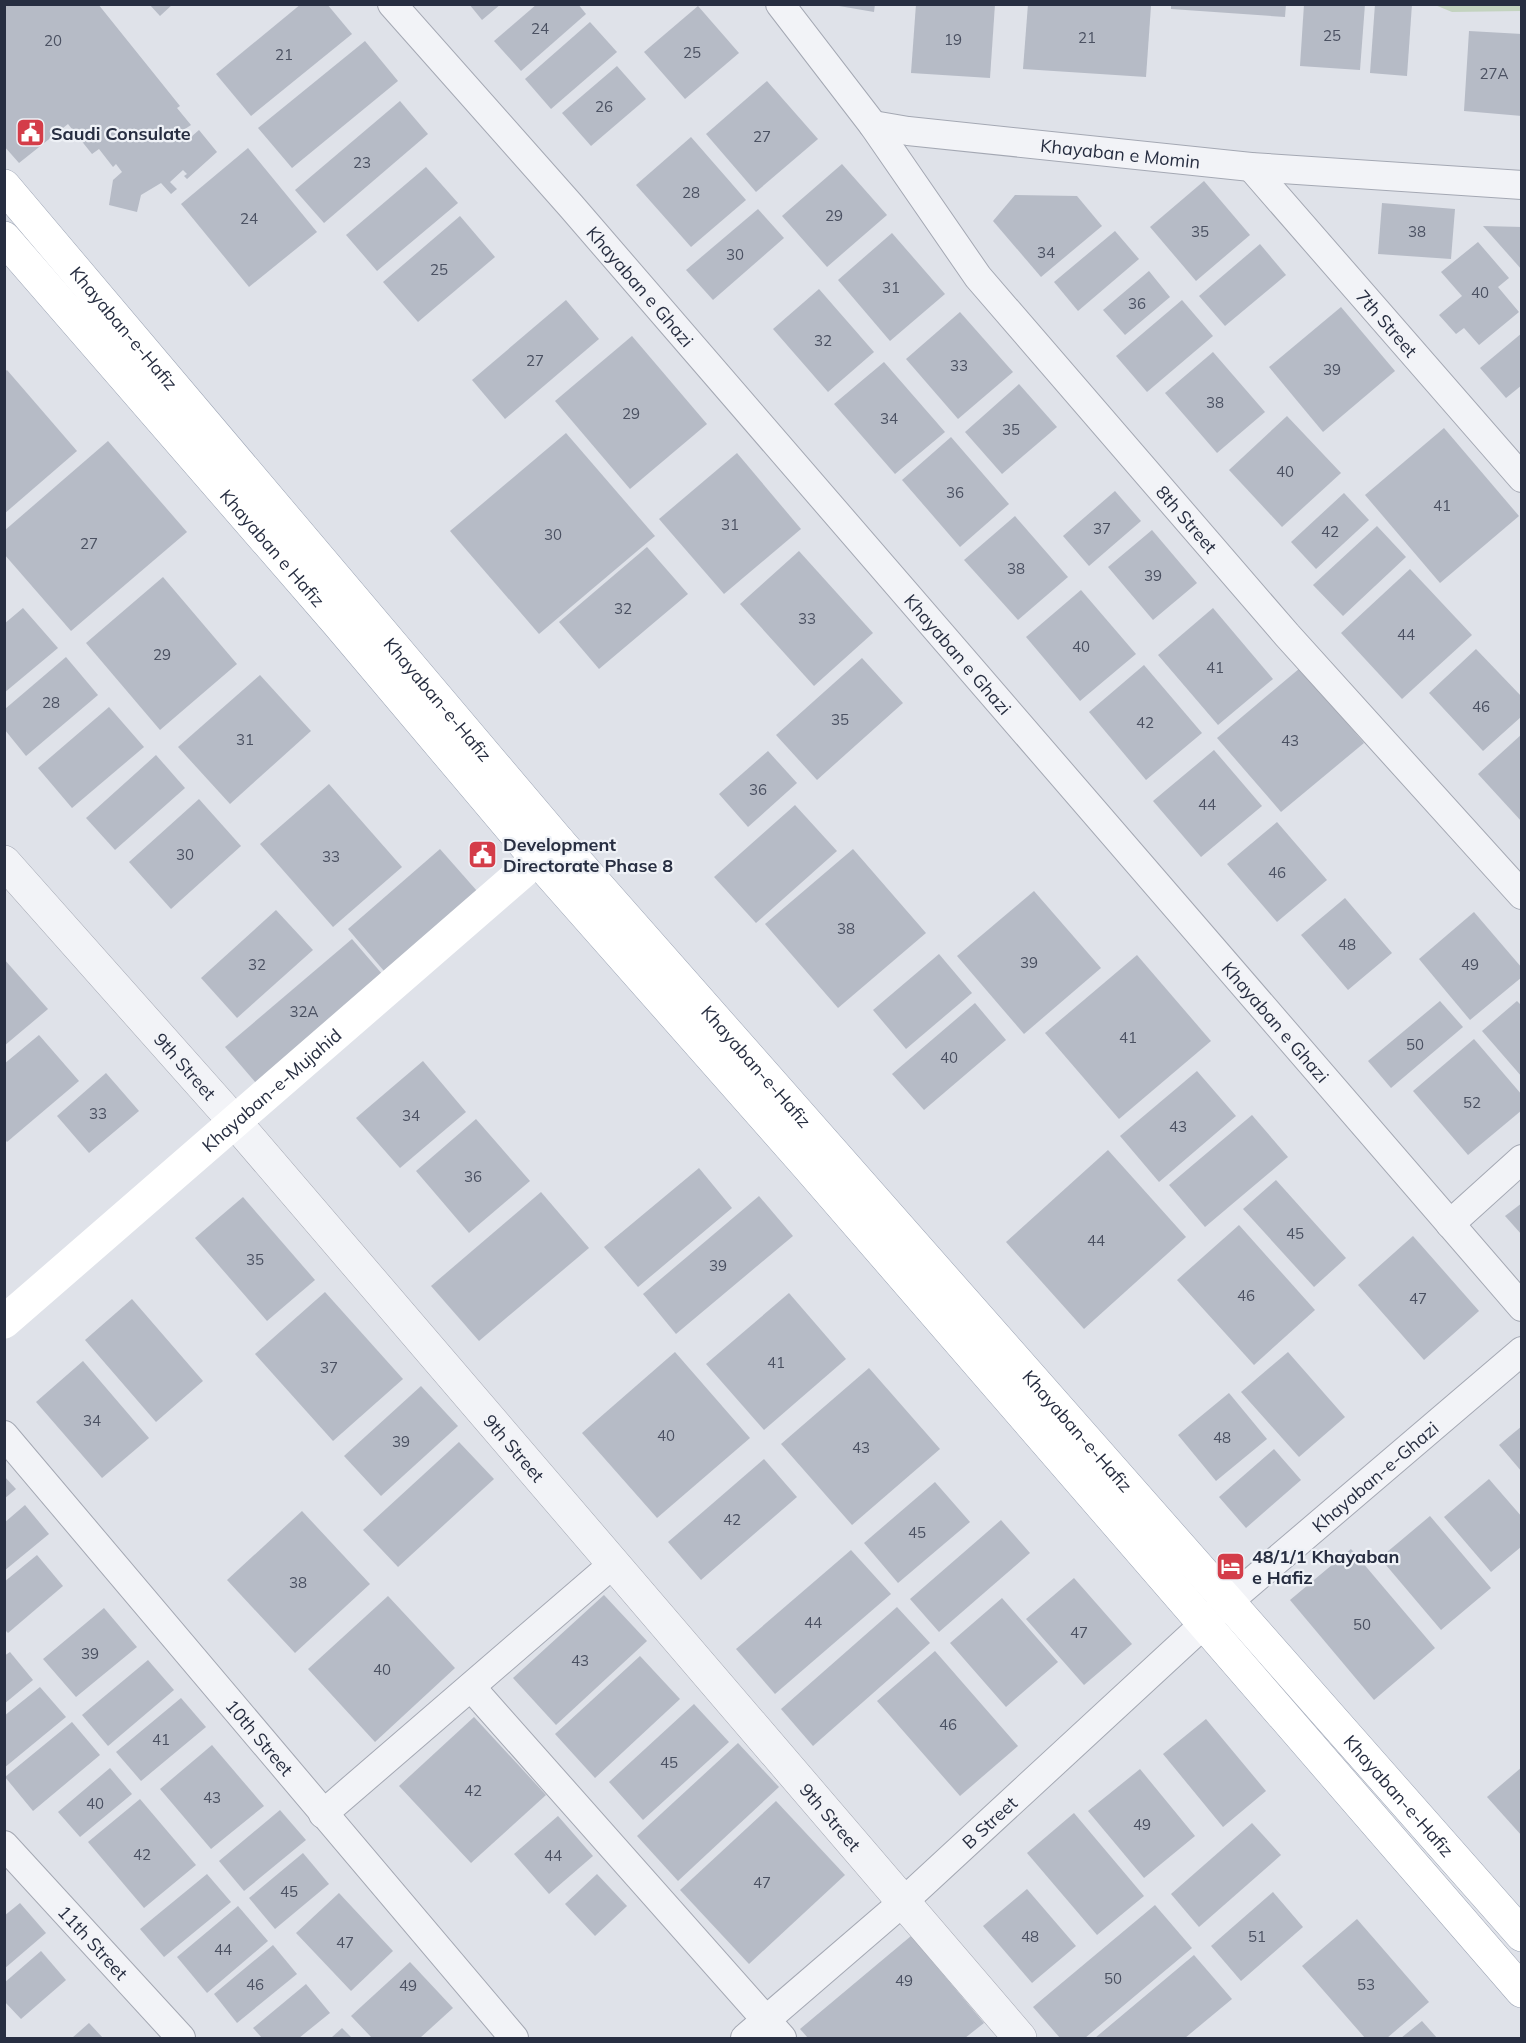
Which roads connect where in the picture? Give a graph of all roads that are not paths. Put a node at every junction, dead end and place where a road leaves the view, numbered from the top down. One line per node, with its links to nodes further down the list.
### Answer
1 (392, 4): 14 (street, Khayaban e Ghazi)
2 (780, 4): 3 (street)
3 (873, 125): 4 (street, Khayaban e Momin); 11 (street, 8th Street)
4 (1251, 167): 5 (street, Khayaban e Momin); 8 (street, 7th Street)
5 (1521, 185)
6 (4, 186): 9 (main road, Khayaban-e-Hafiz)
7 (4, 238): 9 (main road, Khayaban e Hafiz)
8 (1521, 478)
9 (548, 850): 12 (main road, Khayaban-e-Mujahid); 20 (main road, Khayaban-e-Hafiz); 21 (main road, Khayaban-e-Hafiz)
10 (4, 862): 12 (street, 9th Street)
11 (1521, 895)
12 (235, 1122): 16 (main road, Khayaban-e-Mujahid); 19 (street, 9th Street)
13 (1521, 1159): 14 (street)
14 (1450, 1224): 15 (street, Khayaban e Ghazi)
15 (1521, 1307)
16 (4, 1322)
17 (1521, 1350): 20 (street, Khayaban-e-Ghazi)
18 (4, 1435): 23 (street, 10th Street)
19 (614, 1564): 22 (street); 25 (street, 9th Street)
20 (1229, 1601): 21 (street, B Street); 26 (main road, Khayaban-e-Hafiz)
21 (1204, 1625): 25 (street, B Street); 27 (main road, Khayaban-e-Hafiz)
22 (471, 1687): 23 (street); 28 (street)
23 (323, 1814): 29 (street, 10th Street)
24 (4, 1845): 30 (street, 11th Street)
25 (903, 1902): 28 (street, B Street); 31 (street, 9th Street)
26 (1521, 1935)
27 (1521, 1991)
28 (764, 2032)
29 (509, 2037)
30 (181, 2038)
31 (1020, 2038)

